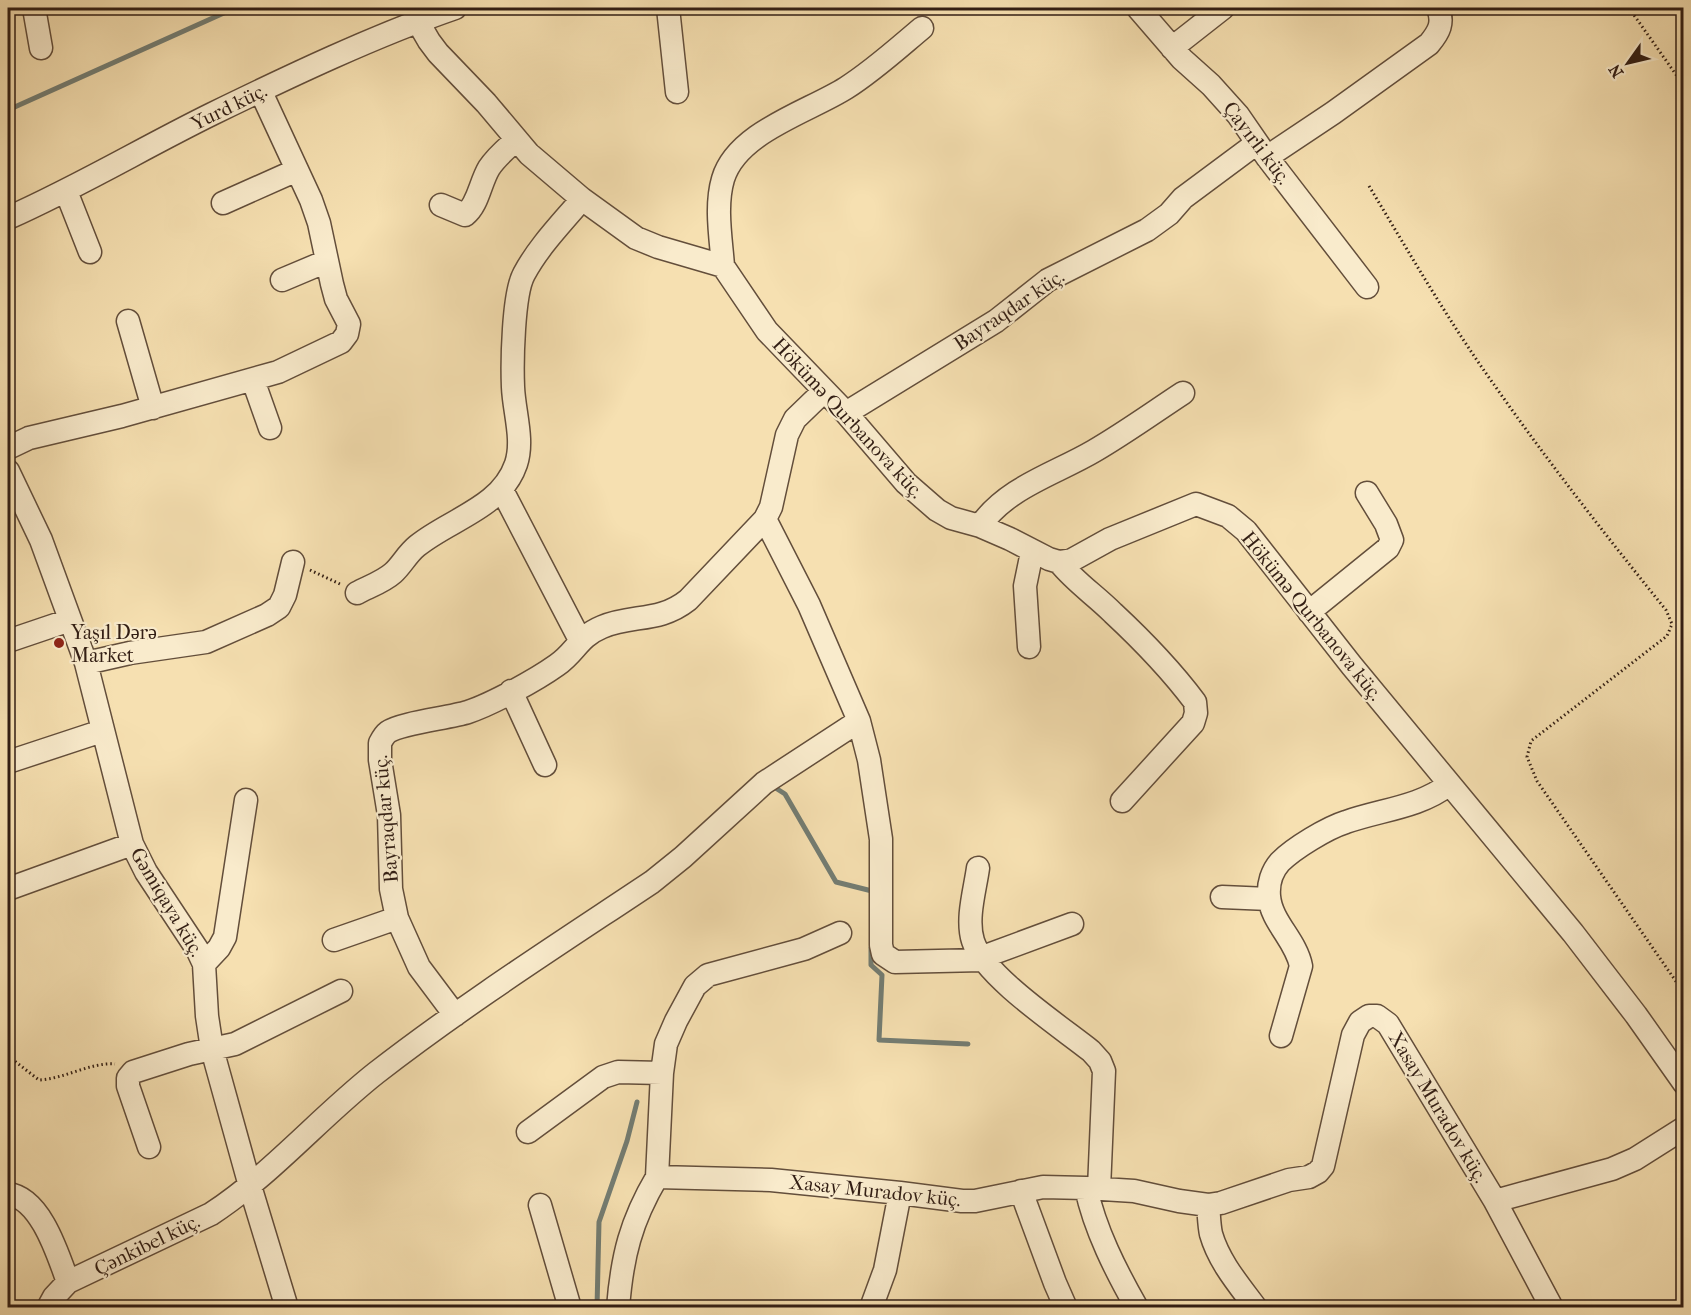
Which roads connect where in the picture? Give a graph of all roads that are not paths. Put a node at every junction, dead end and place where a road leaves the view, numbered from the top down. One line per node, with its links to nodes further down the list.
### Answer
1 (34, 8): 9 (street)
2 (455, 8): 7 (street, Yurd küç.)
3 (668, 8): 12 (street)
4 (1138, 8): 10 (street, Çayırli küç.)
5 (1223, 8): 10 (street)
6 (1438, 8): 14 (street, Bayraqdar küç.)
7 (418, 22): 11 (street, Yurd küç.); 13 (street)
8 (922, 28): 23 (street)
9 (41, 48)
10 (1172, 48): 14 (street, Çayırli küç.)
11 (261, 92): 15 (street); 16 (street, Yurd küç.)
12 (677, 92)
13 (516, 140): 17 (street); 19 (street)
14 (1262, 150): 25 (street, Çayırli küç.); 31 (street, Bayraqdar küç.)
15 (297, 170): 18 (street); 22 (street)
16 (66, 191): 20 (street, Yurd küç.); 21 (street)
17 (582, 199): 23 (street); 35 (street)
18 (223, 203)
19 (441, 205)
20 (8, 218)
21 (90, 252)
22 (327, 261): 24 (street); 27 (street)
23 (723, 266): 28 (street, Hökümə Qurbanova küç.)
24 (282, 280)
25 (1367, 287)
26 (128, 321): 30 (street)
27 (253, 380): 30 (street); 32 (street)
28 (824, 391): 31 (street, Hökümə Qurbanova küç.); 37 (street, Bayraqdar küç.)
29 (1183, 393): 38 (street)
30 (153, 408): 33 (street)
31 (846, 413): 38 (street, Hökümə Qurbanova küç.)
32 (270, 428)
33 (8, 448)
34 (8, 471): 44 (street, Gəmiqaya küç.)
35 (502, 490): 42 (street); 45 (street)
36 (1367, 493): 43 (street)
37 (765, 519): 45 (street, Bayraqdar küç.); 50 (street)
38 (980, 526): 39 (street, Hökümə Qurbanova küç.)
39 (1032, 552): 41 (street, Hökümə Qurbanova küç.); 47 (street)
40 (293, 562): 48 (street)
41 (1059, 562): 43 (street, Hökümə Qurbanova küç.); 56 (street)
42 (357, 593)
43 (1309, 612): 54 (street, Hökümə Qurbanova küç.)
44 (70, 620): 46 (street); 48 (street, Gəmiqaya küç.)
45 (580, 640): 49 (street, Bayraqdar küç.)
46 (8, 641)
47 (1029, 647)
48 (86, 663): 51 (street, Gəmiqaya küç.)
49 (511, 691): 53 (street); 62 (street, Bayraqdar küç.)
50 (859, 721): 66 (street); 69 (street, Çənkibel küç.)
51 (102, 731): 52 (street); 57 (street, Gəmiqaya küç.)
52 (8, 762)
53 (545, 765)
54 (1448, 785): 61 (street); 73 (street, Hökümə Qurbanova küç.)
55 (246, 800): 67 (street)
56 (1122, 801)
57 (132, 844): 59 (street); 67 (street, Gəmiqaya küç.)
58 (978, 868): 66 (street)
59 (8, 889)
60 (1222, 897): 61 (street)
61 (1269, 898): 70 (street)
62 (397, 918): 65 (street); 69 (street, Bayraqdar küç.)
63 (1072, 924): 66 (street)
64 (840, 933): 72 (street)
65 (334, 940)
66 (981, 959): 79 (street)
67 (204, 964): 71 (street, Gəmiqaya küç.)
68 (341, 991): 71 (street)
69 (455, 1015): 78 (street, Çənkibel küç.)
70 (1281, 1036)
71 (212, 1049): 76 (street); 78 (street, Gəmiqaya küç.)
72 (662, 1073): 75 (street); 77 (street)
73 (1683, 1083)
74 (1683, 1128): 83 (street)
75 (528, 1132)
76 (149, 1147)
77 (657, 1176): 81 (street, Xasay Muradov küç.); 90 (street)
78 (250, 1186): 86 (street, Çənkibel küç.); 88 (street, Gəmiqaya küç.)
79 (1093, 1188): 80 (street, Xasay Muradov küç.); 85 (street, Xasay Muradov küç.); 93 (street)
80 (1021, 1191): 81 (street, Xasay Muradov küç.); 92 (street)
81 (900, 1193): 91 (street)
82 (8, 1194): 86 (street)
83 (1495, 1201): 85 (street, Xasay Muradov küç.); 95 (street, Xasay Muradov küç.)
84 (540, 1205): 89 (street)
85 (1208, 1205): 94 (street)
86 (68, 1282): 87 (street, Çənkibel küç.)
87 (48, 1308)
88 (287, 1308)
89 (570, 1308)
90 (618, 1308)
91 (871, 1308)
92 (1066, 1308)
93 (1137, 1308)
94 (1256, 1308)
95 (1552, 1308)

